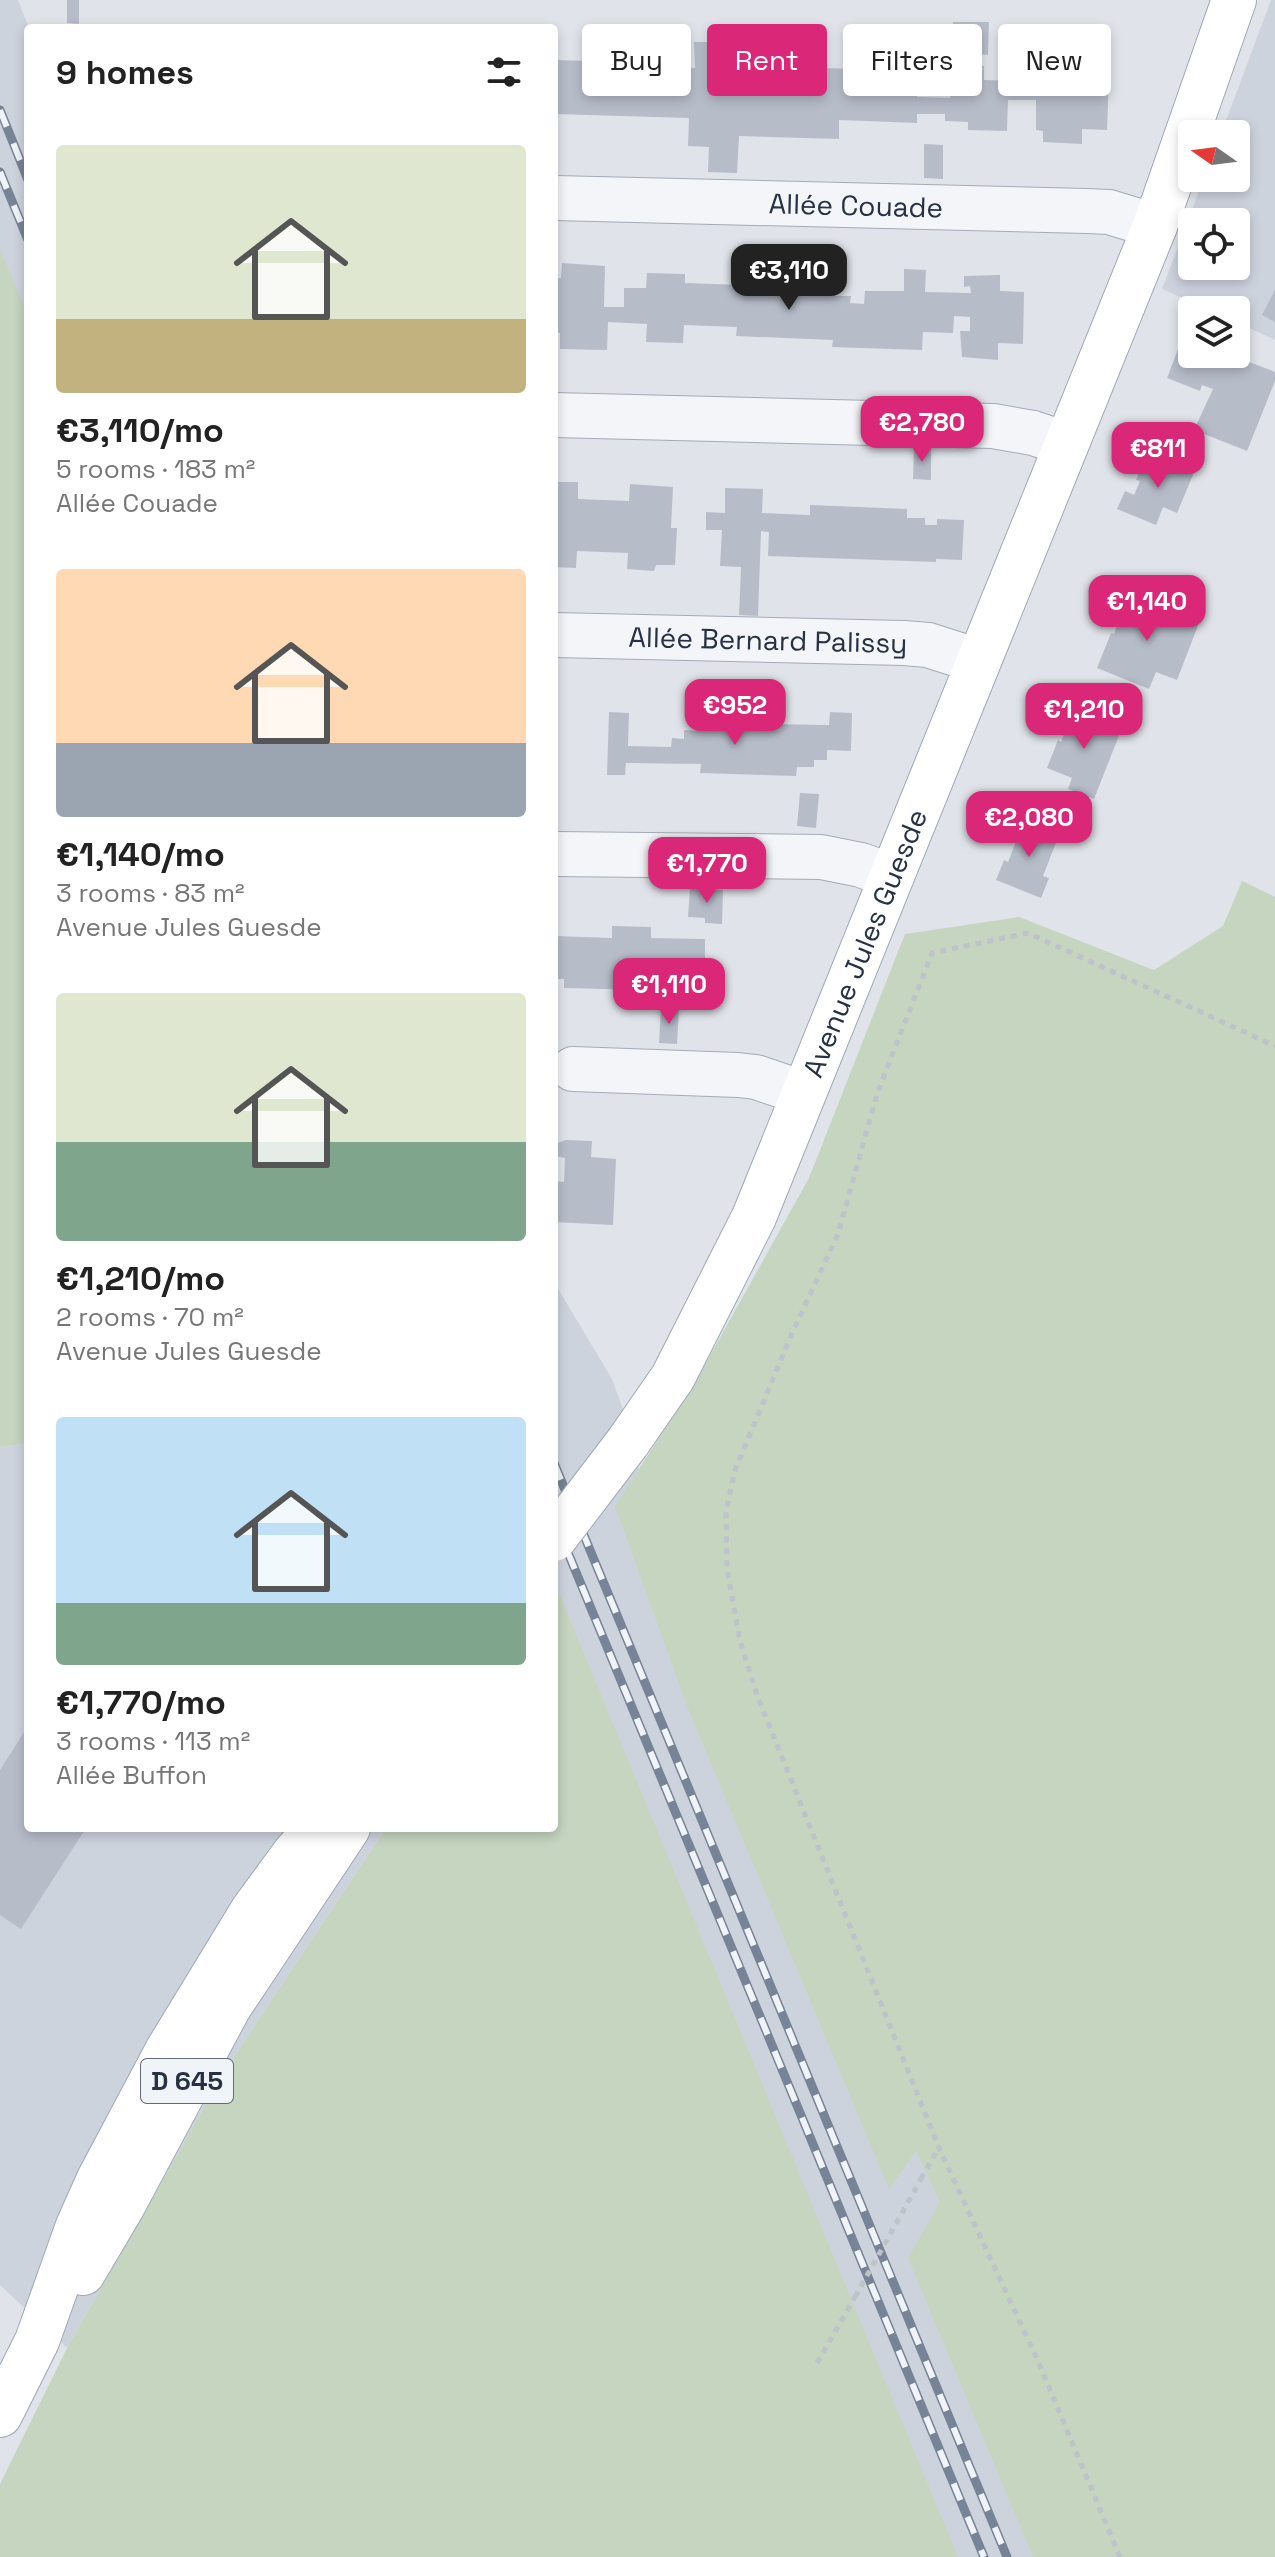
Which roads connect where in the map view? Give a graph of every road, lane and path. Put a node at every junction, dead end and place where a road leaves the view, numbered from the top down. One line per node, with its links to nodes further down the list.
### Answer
1 (1225, 2): 3 (main road, Avenue Jules Guesde)
2 (558, 198): 3 (street, Allée Couade)
3 (1155, 226): 5 (main road, Avenue Jules Guesde)
4 (558, 415): 5 (street)
5 (1066, 444): 7 (main road, Avenue Jules Guesde)
6 (558, 635): 7 (street, Allée Bernard Palissy)
7 (978, 661): 9 (main road, Avenue Jules Guesde)
8 (558, 854): 9 (street)
9 (891, 876): 12 (main road, Avenue Jules Guesde)
10 (1275, 1046): 16 (path)
11 (573, 1069): 12 (street)
12 (803, 1093): 13 (main road, Avenue Jules Guesde, bridge)
13 (558, 1534)
14 (313, 1832): 17 (main road, D 645)
15 (345, 1832): 17 (main road, D 645)
16 (939, 2148): 18 (path, bridge); 20 (path)
17 (37, 2341): 19 (main road, D 645)
18 (817, 2363)
19 (0, 2415)
20 (1120, 2557)

